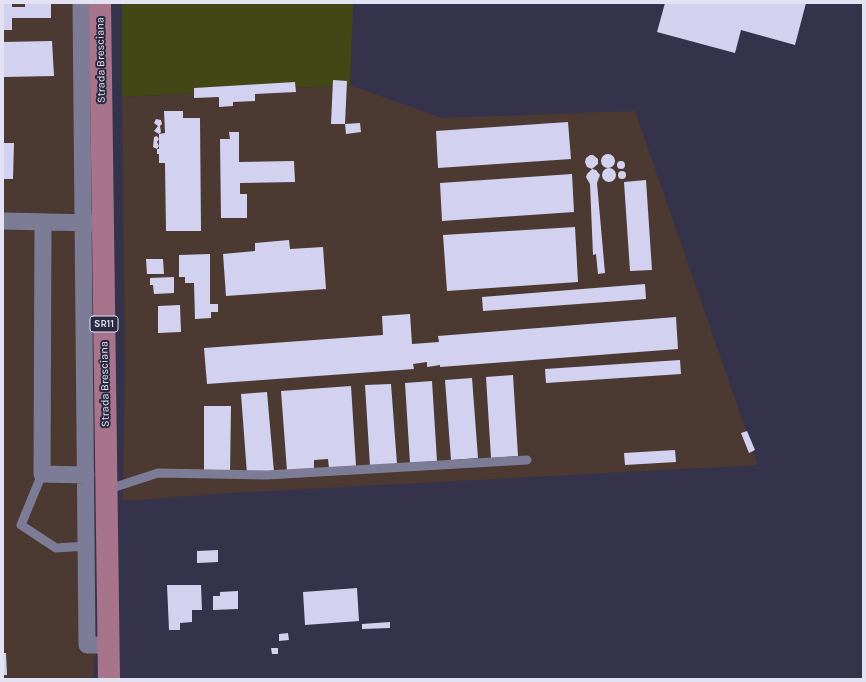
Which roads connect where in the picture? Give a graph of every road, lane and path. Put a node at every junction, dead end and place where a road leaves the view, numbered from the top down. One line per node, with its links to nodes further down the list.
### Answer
1 (81, 3): 5 (street, Strada Bresciana)
2 (100, 3): 5 (main road, Strada Bresciana / SR11)
3 (3, 221): 4 (street)
4 (43, 222): 5 (street); 7 (street)
5 (94, 223): 8 (street, Strada Bresciana); 9 (main road, Strada Bresciana / SR11)
6 (527, 460): 9 (lane)
7 (42, 474): 8 (street); 10 (lane)
8 (86, 475): 10 (street, Strada Bresciana)
9 (106, 490): 11 (main road, Strada Bresciana / SR11)
10 (87, 546): 11 (street, Strada Bresciana)
11 (109, 645): 12 (main road, Strada Bresciana / SR11)
12 (109, 679)

